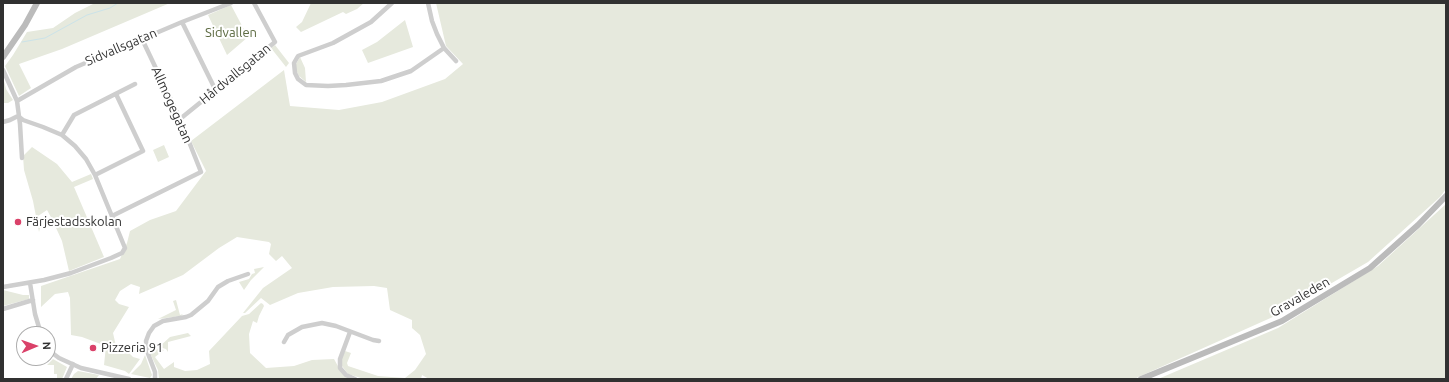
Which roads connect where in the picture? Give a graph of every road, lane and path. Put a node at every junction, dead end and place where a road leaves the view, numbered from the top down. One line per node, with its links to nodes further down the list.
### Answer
1 (37, 3): 9 (street)
2 (231, 3): 6 (street, Sidvallsgatan)
3 (254, 3): 13 (street, Hårdvallsgatan)
4 (392, 3): 8 (street)
5 (428, 3): 8 (street)
6 (182, 22): 7 (street, Sidvallsgatan); 13 (street)
7 (142, 39): 15 (street, Sidvallsgatan); 17 (street, Allmogegatan)
8 (444, 48): 10 (street)
9 (3, 57)
10 (456, 61)
11 (3, 70): 15 (street)
12 (135, 84): 14 (street)
13 (216, 89): 17 (street, Hårdvallsgatan)
14 (116, 94): 19 (street); 21 (street)
15 (17, 101): 16 (street)
16 (18, 116): 18 (street); 19 (street); 20 (street)
17 (180, 119): 23 (street, Allmogegatan)
18 (3, 122)
19 (62, 135): 21 (street)
20 (22, 158)
21 (95, 175): 23 (street)
22 (1446, 196): 39 (street, Gravaleden)
23 (112, 216): 25 (street)
24 (248, 274): 37 (street)
25 (30, 283): 26 (street); 27 (street)
26 (3, 287)
27 (33, 300): 28 (street); 29 (street)
28 (3, 309)
29 (39, 326)
30 (350, 332): 31 (street); 32 (street); 38 (street)
31 (379, 341)
32 (284, 342)
33 (56, 356): 34 (street)
34 (73, 364): 35 (street); 36 (street)
35 (66, 379)
36 (129, 379)
37 (155, 379)
38 (355, 379)
39 (1141, 379)

